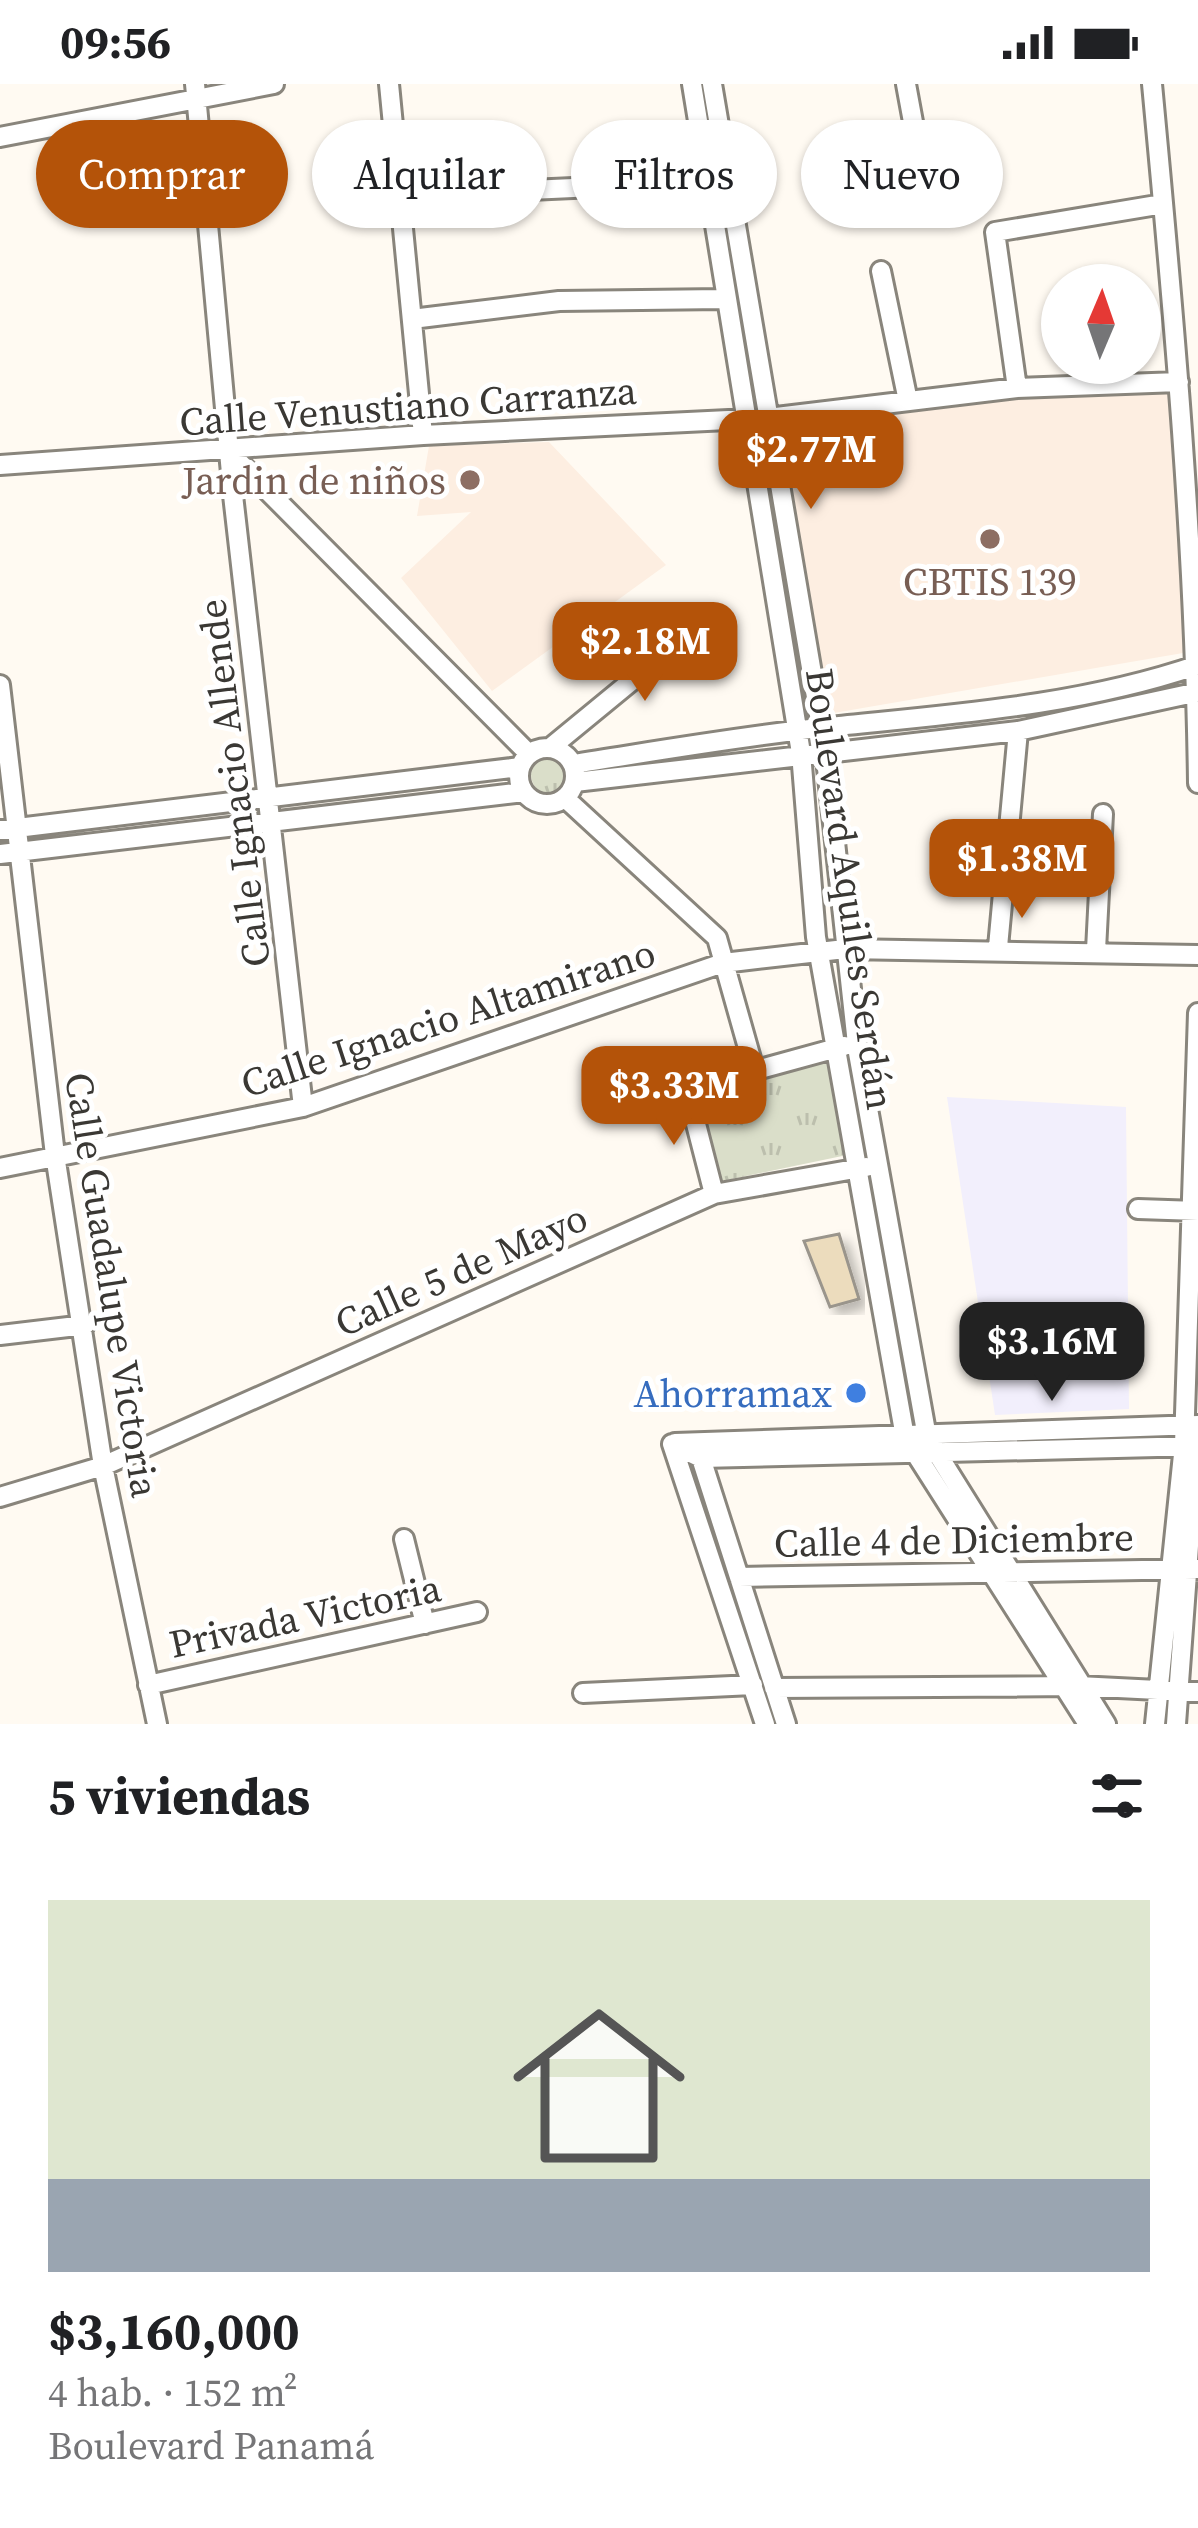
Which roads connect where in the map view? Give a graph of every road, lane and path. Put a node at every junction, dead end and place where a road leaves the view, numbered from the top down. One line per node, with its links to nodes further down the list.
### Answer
1 (274, 84): 7 (street)
2 (389, 84): 8 (street)
3 (692, 84): 9 (street, Boulevard Aquiles Serdán)
4 (712, 84): 21 (street, Boulevard Aquiles Serdán)
5 (906, 84): 10 (street)
6 (1152, 84): 12 (street)
7 (196, 91): 11 (street); 24 (street, Calle Ignacio Allende)
8 (393, 120)
9 (696, 120)
10 (913, 120)
11 (0, 137)
12 (1163, 204): 18 (street); 19 (street)
13 (404, 228): 17 (street)
14 (711, 228): 16 (street, Boulevard Aquiles Serdán)
15 (881, 272): 20 (street)
16 (723, 299): 17 (street); 22 (street, Boulevard Aquiles Serdán)
17 (412, 319): 23 (street)
18 (1179, 382): 19 (street, Calle Venustiano Carranza); 29 (street)
19 (1017, 388): 20 (street, Calle Venustiano Carranza)
20 (908, 401): 21 (street, Calle Venustiano Carranza)
21 (768, 418): 22 (street, Calle Venustiano Carranza); 32 (street, Boulevard Aquiles Serdán)
22 (744, 419): 23 (street, Calle Venustiano Carranza); 33 (street, Boulevard Aquiles Serdán)
23 (423, 434): 24 (street, Calle Venustiano Carranza)
24 (228, 452): 25 (street, Calle Venustiano Carranza); 26 (street); 27 (street, Calle Ignacio Allende)
25 (0, 465)
26 (262, 486): 27 (street); 38 (street)
27 (232, 495): 42 (street, Calle Ignacio Allende)
28 (707, 619): 35 (street)
29 (1198, 665): 31 (street); 32 (street)
30 (0, 685): 45 (street, Calle Guadalupe Victoria)
31 (1197, 692): 34 (street); 40 (street)
32 (820, 728): 33 (street); 36 (street, Boulevard Aquiles Serdán)
33 (798, 731): 37 (street, Boulevard Aquiles Serdán); 39 (street)
34 (1018, 731): 36 (street); 48 (street)
35 (550, 748): 38 (street); 39 (street)
36 (825, 749): 37 (street); 49 (street, Boulevard Aquiles Serdán)
37 (801, 753): 39 (street); 50 (street, Boulevard Aquiles Serdán)
38 (524, 760): 41 (street); 42 (street)
39 (571, 781): 41 (street); 53 (street)
40 (1198, 783)
41 (524, 792): 44 (street)
42 (271, 797): 44 (street, Calle Ignacio Allende); 45 (street)
43 (1103, 814): 51 (street)
44 (274, 825): 46 (street); 58 (street, Calle Ignacio Allende)
45 (10, 828): 46 (street, Calle Guadalupe Victoria)
46 (23, 853): 47 (street); 59 (street, Calle Guadalupe Victoria)
47 (0, 854)
48 (998, 947): 49 (street, Calle Ignacio Altamirano); 51 (street, Calle Ignacio Altamirano)
49 (845, 949): 50 (street, Calle Ignacio Altamirano); 55 (street, Boulevard Aquiles Serdán)
50 (818, 950): 53 (street, Calle Ignacio Altamirano); 56 (street, Boulevard Aquiles Serdán)
51 (1096, 950): 52 (street, Calle Ignacio Altamirano)
52 (1198, 955)
53 (723, 963): 57 (street); 58 (street, Calle Ignacio Altamirano)
54 (1198, 1012): 65 (street)
55 (856, 1043): 56 (street); 60 (street, Boulevard Aquiles Serdán)
56 (835, 1048): 57 (street); 62 (street, Boulevard Aquiles Serdán)
57 (754, 1069): 63 (street)
58 (303, 1107): 59 (street, Calle Ignacio Altamirano)
59 (55, 1155): 61 (street, Calle Ignacio Altamirano); 66 (street, Calle Guadalupe Victoria)
60 (878, 1164): 62 (street, Calle 5 de Mayo); 70 (street, Boulevard Aquiles Serdán)
61 (0, 1168)
62 (856, 1169): 63 (street, Calle 5 de Mayo); 70 (street, Boulevard Aquiles Serdán)
63 (714, 1194): 72 (street, Calle 5 de Mayo)
64 (1138, 1209): 65 (street)
65 (1194, 1210): 68 (street)
66 (85, 1324): 67 (street); 72 (street, Calle Guadalupe Victoria)
67 (0, 1335)
68 (1193, 1435): 70 (street); 75 (street)
69 (672, 1444): 70 (street); 71 (street); 81 (street)
70 (921, 1445): 71 (street); 76 (street, Boulevard Aquiles Serdán)
71 (701, 1458): 77 (street)
72 (103, 1466): 73 (street, Calle 5 de Mayo); 80 (street, Calle Guadalupe Victoria)
73 (0, 1497)
74 (404, 1539): 79 (street)
75 (1186, 1569): 76 (street, Calle 4 de Diciembre); 83 (street); 85 (street)
76 (1002, 1574): 77 (street, Calle 4 de Diciembre); 82 (street, Boulevard Aquiles Serdán)
77 (739, 1577): 84 (street)
78 (477, 1612): 79 (street, Privada Victoria)
79 (425, 1624): 80 (street, Privada Victoria)
80 (148, 1684): 87 (street, Calle Guadalupe Victoria)
81 (752, 1685): 86 (street); 88 (street)
82 (1070, 1687): 83 (street); 84 (street); 90 (street, Boulevard Aquiles Serdán); 91 (street, Boulevard Aquiles Serdán)
83 (1158, 1687): 85 (street); 92 (street)
84 (774, 1688): 89 (street)
85 (1189, 1691): 93 (street)
86 (583, 1693)
87 (157, 1724)
88 (765, 1724)
89 (786, 1724)
90 (1088, 1724)
91 (1106, 1724)
92 (1154, 1724)
93 (1175, 1724)

